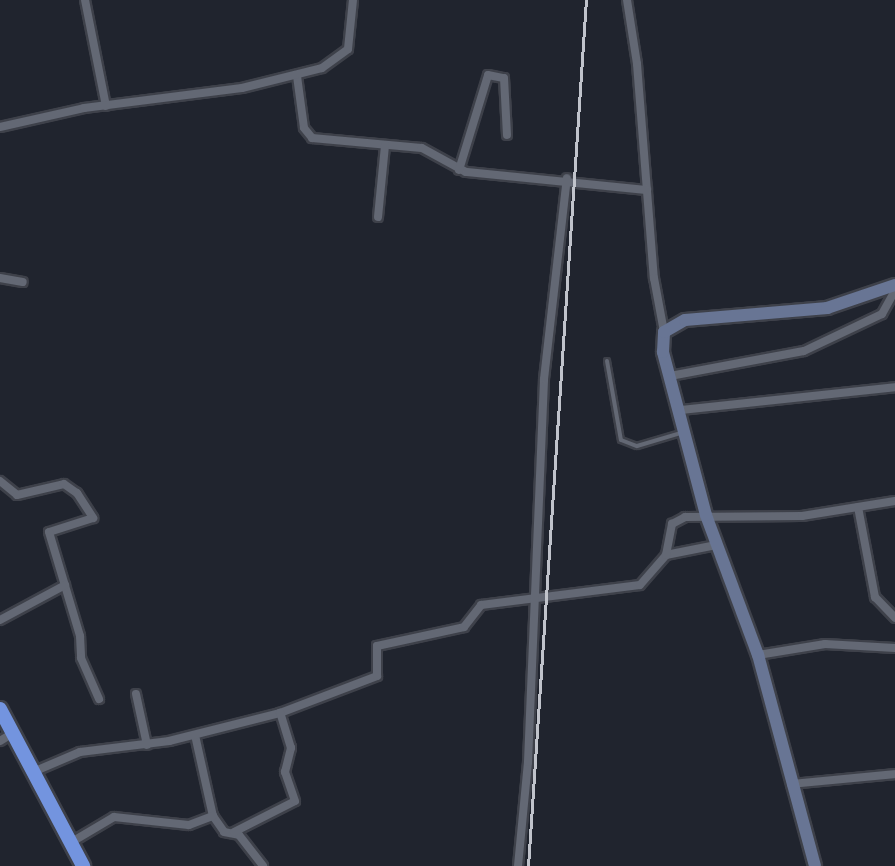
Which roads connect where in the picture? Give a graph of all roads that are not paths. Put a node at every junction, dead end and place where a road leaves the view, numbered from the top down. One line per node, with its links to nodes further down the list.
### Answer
1 (85, 0): 5 (street)
2 (353, 0): 4 (street)
3 (627, 0): 11 (street)
4 (297, 76): 5 (street); 8 (street)
5 (106, 106): 6 (street)
6 (0, 127)
7 (507, 135): 9 (street)
8 (385, 145): 9 (street); 12 (street)
9 (459, 170): 10 (street)
10 (567, 178): 11 (street); 30 (street)
11 (647, 190): 17 (street)
12 (378, 217)
13 (0, 278): 14 (street)
14 (23, 282)
15 (895, 285): 17 (street)
16 (895, 291): 19 (street)
17 (664, 332): 19 (street)
18 (607, 361): 22 (lane)
19 (670, 376): 21 (street)
20 (895, 387): 21 (street)
21 (681, 410): 22 (street)
22 (687, 431): 26 (street)
23 (0, 481): 29 (street)
24 (895, 501): 25 (street)
25 (858, 507): 26 (street); 31 (street)
26 (706, 515): 27 (street); 28 (street)
27 (716, 545): 28 (street); 34 (street)
28 (666, 555): 30 (street)
29 (65, 585): 32 (street); 36 (street)
30 (533, 600): 37 (street); 49 (street)
31 (895, 618)
32 (0, 620)
33 (895, 648): 34 (street)
34 (758, 655): 43 (street)
35 (136, 694): 40 (street)
36 (99, 699)
37 (280, 713): 39 (street); 45 (street)
38 (4, 725): 41 (highway)
39 (195, 735): 40 (street); 44 (street)
40 (147, 745): 41 (street)
41 (33, 772): 46 (highway)
42 (895, 774): 43 (street)
43 (790, 784): 50 (street)
44 (213, 816): 45 (street); 46 (street)
45 (234, 832): 48 (street)
46 (70, 843): 47 (highway)
47 (83, 866)
48 (263, 866)
49 (518, 866)
50 (815, 866)

